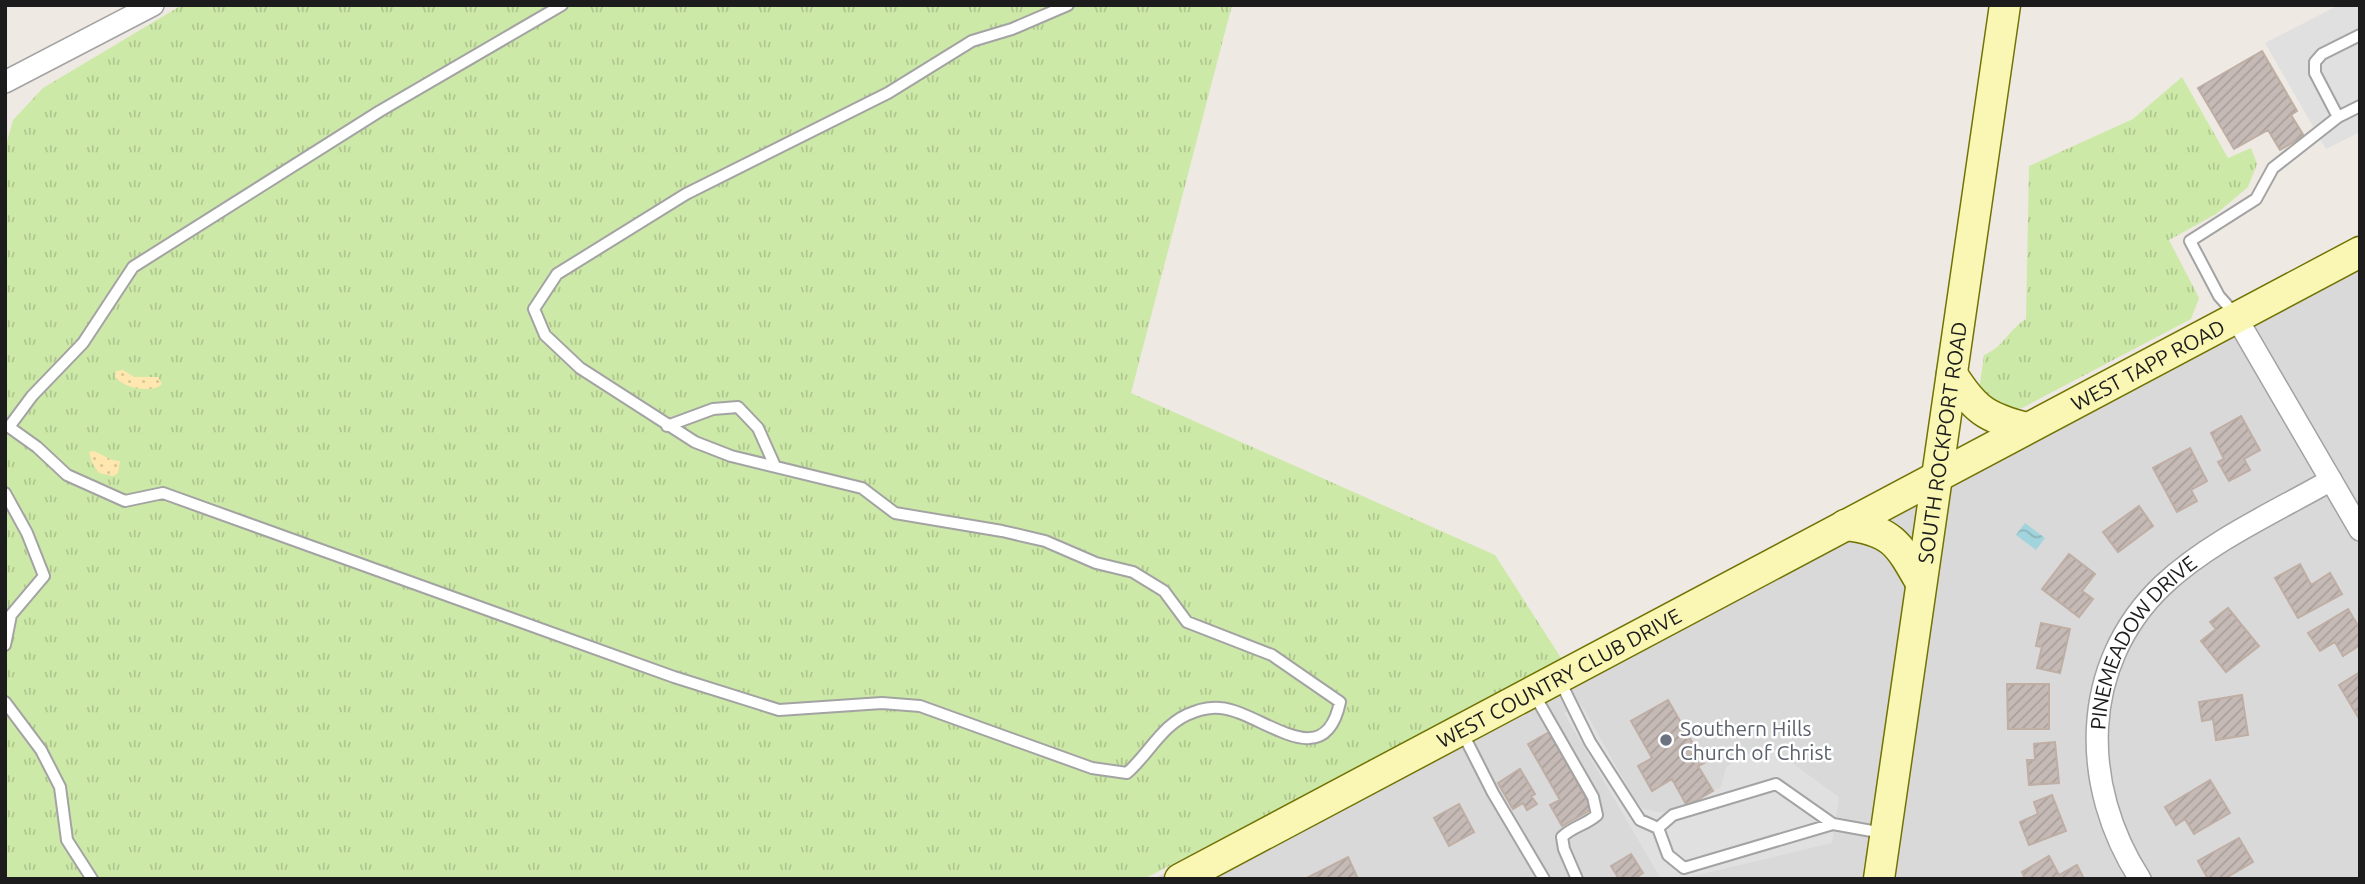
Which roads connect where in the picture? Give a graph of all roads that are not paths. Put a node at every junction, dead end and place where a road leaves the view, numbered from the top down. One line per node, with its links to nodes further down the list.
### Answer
1 (153, 5): 6 (street)
2 (562, 5): 14 (lane)
3 (1068, 5): 12 (lane)
4 (2005, 5): 11 (main road, SOUTH ROCKPORT ROAD)
5 (2360, 35): 8 (lane)
6 (5, 82)
7 (2360, 106): 8 (lane)
8 (2338, 117): 10 (lane)
9 (2360, 252): 10 (main road, WEST TAPP ROAD)
10 (2236, 317): 13 (main road, WEST TAPP ROAD); 17 (street)
11 (1952, 374): 13 (main road); 16 (main road, SOUTH ROCKPORT ROAD)
12 (667, 426): 15 (lane); 15 (lane)
13 (2027, 428): 16 (main road, WEST TAPP ROAD)
14 (7, 430): 15 (lane)
15 (775, 466)
16 (1936, 477): 19 (main road, WEST COUNTRY CLUB DRIVE); 21 (main road, SOUTH ROCKPORT ROAD)
17 (2331, 480): 20 (street); 35 (street, PINEMEADOW DRIVE)
18 (5, 493): 22 (lane)
19 (1844, 526): 21 (main road); 24 (main road, WEST COUNTRY CLUB DRIVE)
20 (2360, 530)
21 (1921, 583): 29 (main road, SOUTH ROCKPORT ROAD)
22 (8, 615): 23 (lane)
23 (5, 645)
24 (1545, 685): 26 (main road, WEST COUNTRY CLUB DRIVE); 28 (lane); 33 (lane)
25 (5, 702): 31 (lane)
26 (1461, 729): 30 (main road, WEST COUNTRY CLUB DRIVE); 32 (lane)
27 (1833, 824): 28 (lane); 28 (lane); 29 (lane)
28 (1658, 828)
29 (1886, 833): 34 (main road, SOUTH ROCKPORT ROAD)
30 (1181, 878)
31 (92, 879)
32 (1544, 879)
33 (1577, 879)
34 (1880, 879)
35 (2140, 879)

